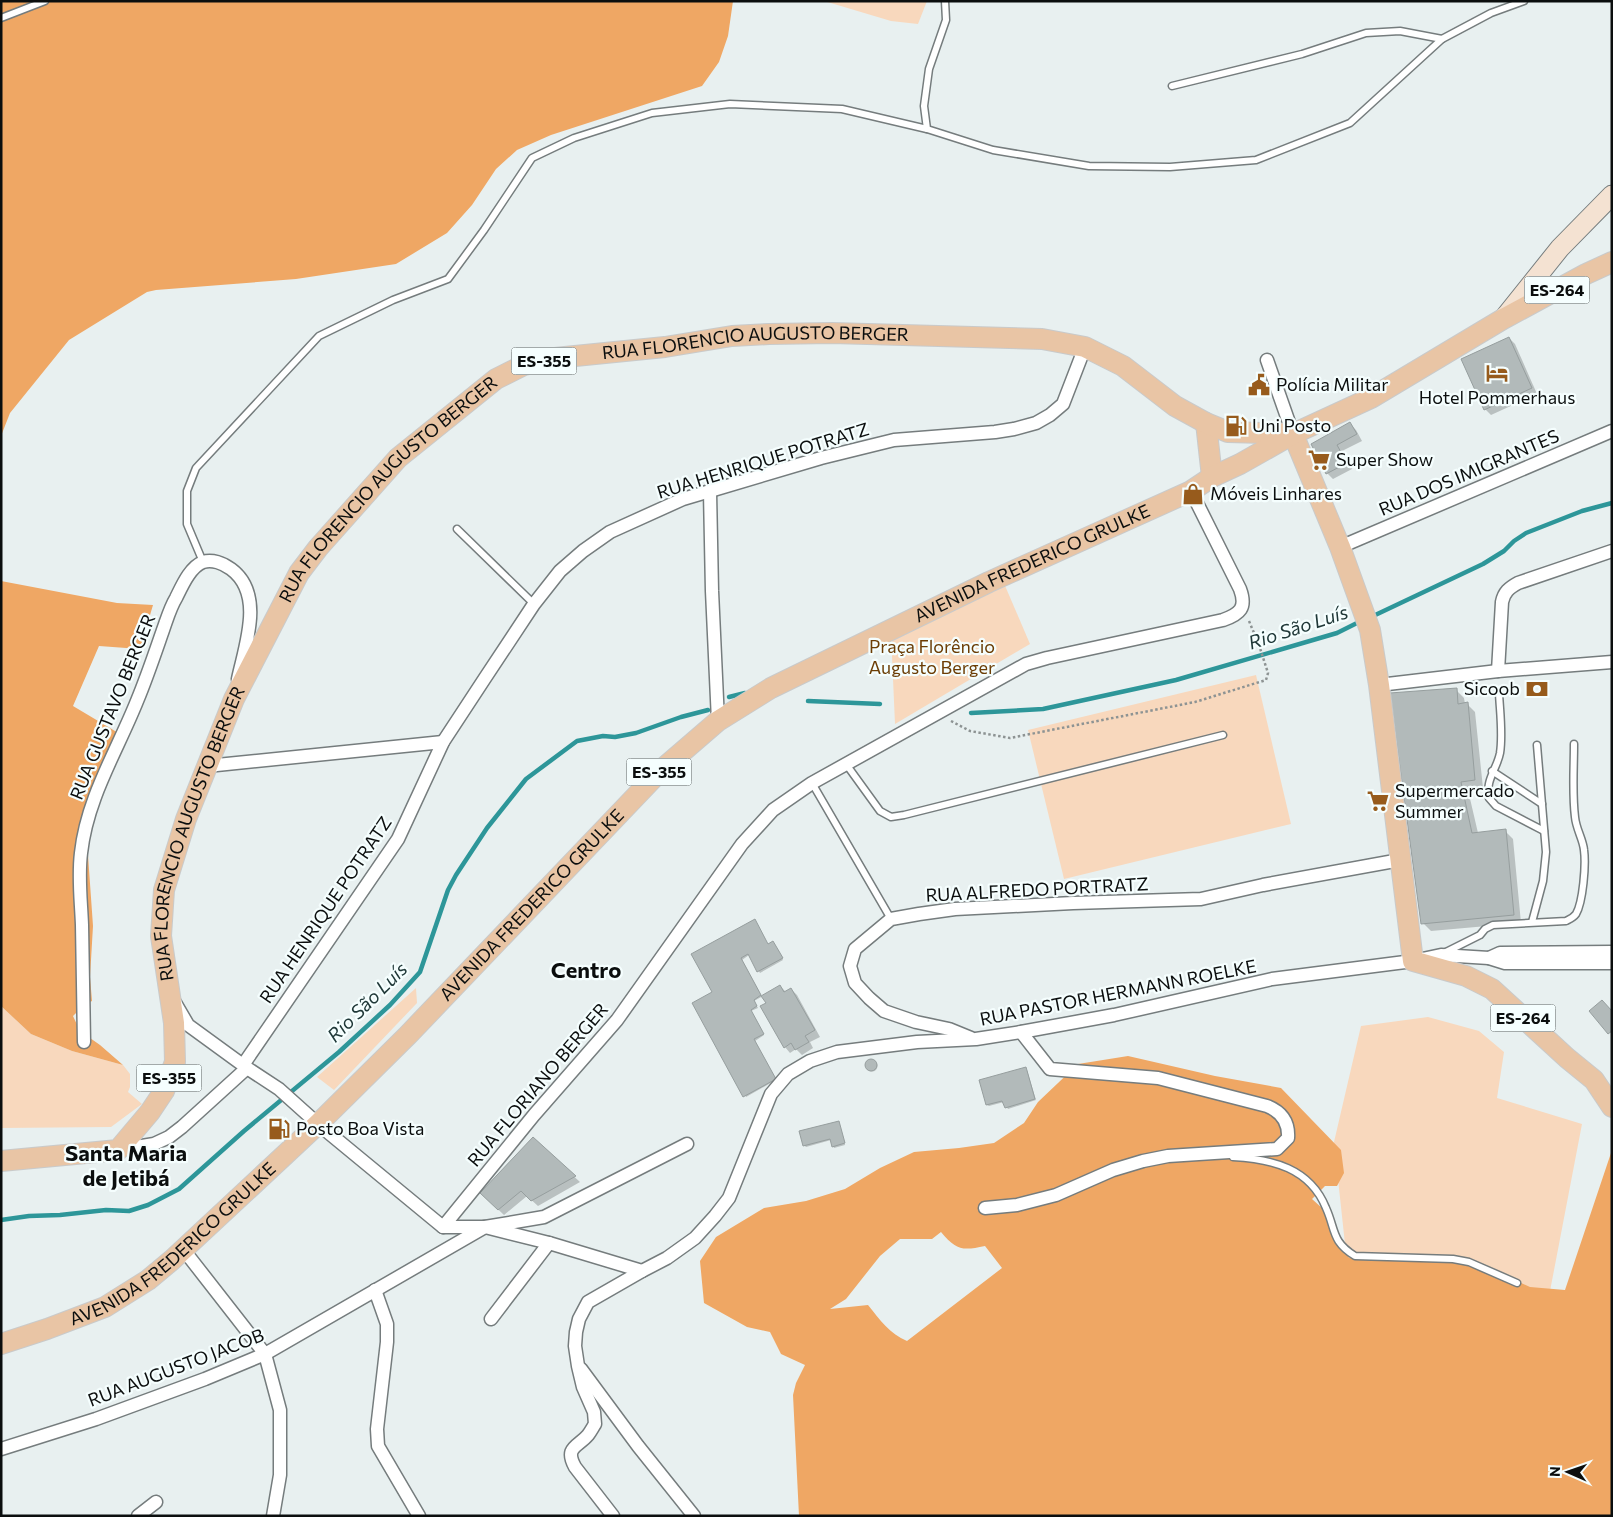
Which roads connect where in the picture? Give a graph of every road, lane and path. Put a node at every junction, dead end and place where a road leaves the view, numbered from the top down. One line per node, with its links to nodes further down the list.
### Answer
1 (45, 1): 4 (lane)
2 (945, 1): 7 (lane)
3 (1524, 1): 5 (lane)
4 (1, 18)
5 (1442, 39): 6 (lane); 7 (lane)
6 (1172, 86)
7 (927, 129): 22 (lane)
8 (1612, 195): 10 (street)
9 (1612, 262): 10 (main road, AVENIDA FREDERICO GRULKE / ES-264)
10 (1503, 319): 15 (main road, AVENIDA FREDERICO GRULKE / ES-264)
11 (1085, 347): 13 (main road, RUA FLORENCIO AUGUSTO BERGER / ES-355); 18 (street, RUA HENRIQUE POTRATZ); 29 (main road, RUA FLORENCIO AUGUSTO BERGER / ES-355)
12 (1267, 360): 15 (street)
13 (1206, 423): 15 (main road, RUA FLORENCIO AUGUSTO BERGER / ES-355); 16 (main road)
14 (1612, 431): 20 (street, RUA DOS IMIGRANTES)
15 (1293, 434): 16 (main road, AVENIDA FREDERICO GRULKE / ES-355); 20 (main road)
16 (1212, 477): 17 (main road, AVENIDA FREDERICO GRULKE / ES-355)
17 (1191, 491): 24 (street); 31 (main road, AVENIDA FREDERICO GRULKE / ES-355)
18 (710, 492): 23 (street, RUA HENRIQUE POTRATZ); 31 (street)
19 (457, 529): 23 (lane)
20 (1340, 547): 27 (main road)
21 (1612, 551): 26 (street)
22 (203, 562): 29 (street); 54 (street, RUA GUSTAVO BERGER)
23 (534, 604): 33 (street, RUA HENRIQUE POTRATZ)
24 (1242, 606): 30 (street, RUA FLORIANO BERGER); 30 (path)
25 (1612, 662): 26 (street)
26 (1498, 671): 27 (street)
27 (1379, 685): 42 (main road)
28 (1500, 694): 38 (lane)
29 (234, 699): 37 (main road, RUA FLORENCIO AUGUSTO BERGER / ES-355)
30 (936, 713): 36 (street, RUA FLORIANO BERGER)
31 (718, 722): 57 (main road, AVENIDA FREDERICO GRULKE / ES-355)
32 (1223, 735): 36 (lane)
33 (443, 742): 37 (street); 55 (street, RUA HENRIQUE POTRATZ)
34 (1574, 744): 44 (lane)
35 (1537, 745): 40 (lane)
36 (846, 764): 39 (street, RUA FLORIANO BERGER)
37 (207, 766): 51 (main road, RUA FLORENCIO AUGUSTO BERGER / ES-355)
38 (1492, 771): 40 (lane); 41 (lane)
39 (812, 783): 43 (lane); 63 (street, RUA FLORIANO BERGER)
40 (1542, 804): 41 (lane)
41 (1544, 831): 44 (lane)
42 (1400, 860): 43 (street, RUA ALFREDO PORTRATZ); 49 (main road)
43 (891, 919): 53 (street)
44 (1532, 922): 46 (lane)
45 (1612, 952): 48 (street)
46 (1441, 955): 48 (street, RUA PASTOR HERMANN ROELKE); 49 (street, RUA PASTOR HERMANN ROELKE)
47 (1612, 957): 50 (street)
48 (1490, 958): 50 (street)
49 (1413, 961): 52 (street, RUA PASTOR HERMANN ROELKE); 56 (main road, ES-264)
50 (1611, 963)
51 (168, 991): 55 (street); 59 (main road, RUA FLORENCIO AUGUSTO BERGER / ES-355)
52 (1021, 1032): 53 (street, RUA PASTOR HERMANN ROELKE); 60 (street)
53 (976, 1039): 67 (street, RUA PASTOR HERMANN ROELKE)
54 (84, 1042)
55 (245, 1066): 57 (street); 59 (street, RUA HENRIQUE POTRATZ)
56 (1612, 1107)
57 (318, 1124): 63 (street); 66 (main road, AVENIDA FREDERICO GRULKE / ES-355)
58 (687, 1144): 64 (street)
59 (118, 1150): 61 (main road)
60 (1202, 1155): 62 (street); 68 (lane)
61 (1, 1161)
62 (985, 1208)
63 (443, 1227): 64 (street)
64 (485, 1227): 65 (street); 69 (street, RUA AUGUSTO JACOB)
65 (549, 1243): 67 (street); 70 (street)
66 (183, 1249): 71 (main road, AVENIDA FREDERICO GRULKE / ES-355); 72 (street)
67 (642, 1271): 73 (street, RUA PASTOR HERMANN ROELKE)
68 (1517, 1283)
69 (375, 1290): 72 (street, RUA AUGUSTO JACOB); 78 (street)
70 (491, 1319)
71 (1, 1344)
72 (265, 1354): 74 (street, RUA AUGUSTO JACOB); 77 (street)
73 (578, 1366): 79 (street, RUA PASTOR HERMANN ROELKE); 80 (street)
74 (1, 1449)
75 (156, 1502): 76 (street)
76 (138, 1516)
77 (273, 1516)
78 (419, 1516)
79 (613, 1516)
80 (694, 1516)

